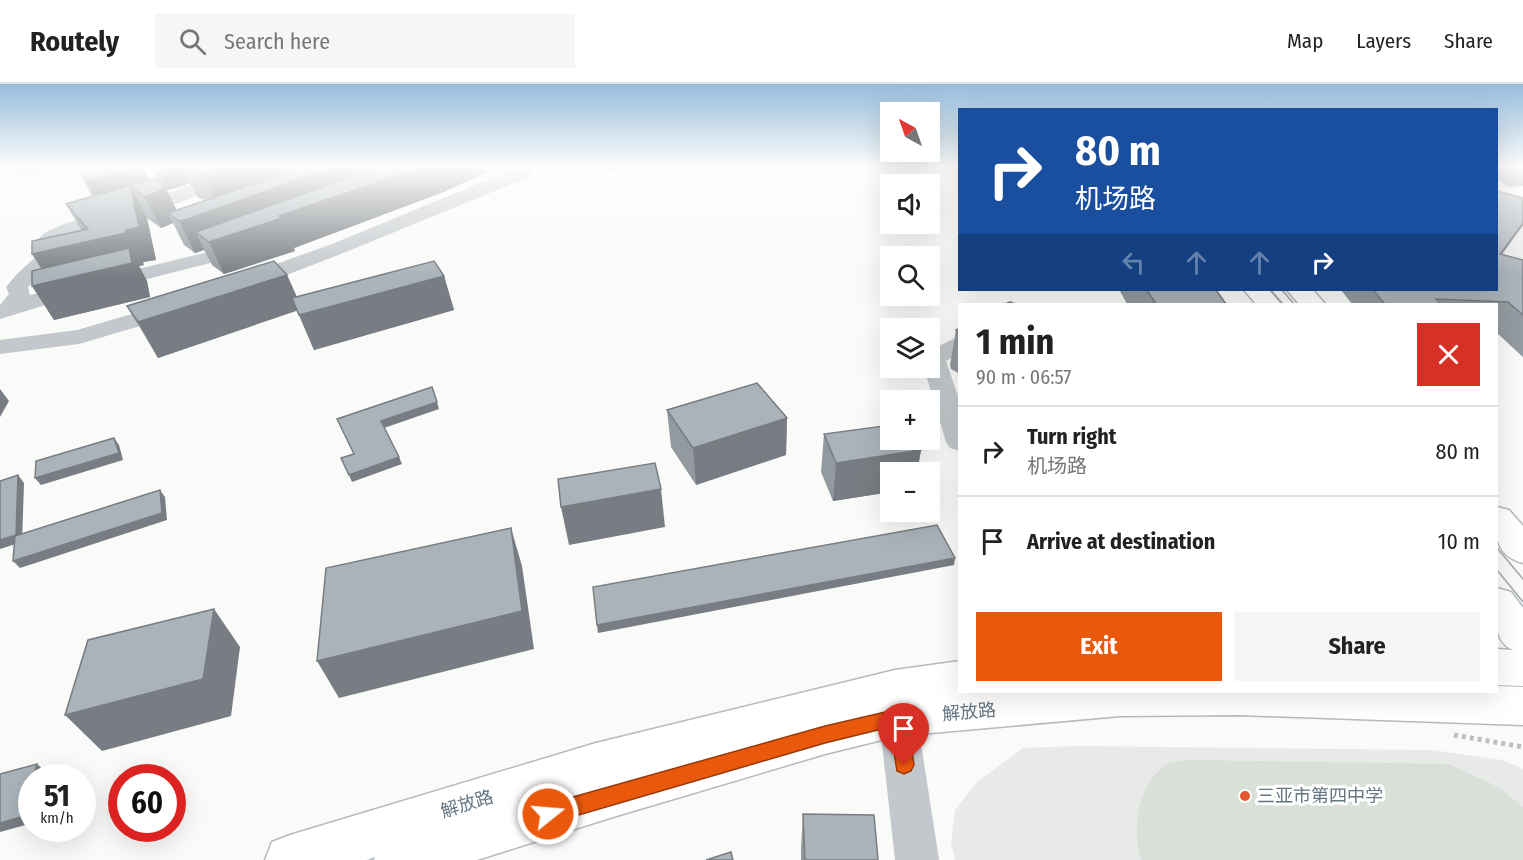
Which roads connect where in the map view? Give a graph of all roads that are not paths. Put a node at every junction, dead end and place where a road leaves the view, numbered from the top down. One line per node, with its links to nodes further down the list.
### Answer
1 (159, 203): 10 (street)
2 (450, 203): 4 (street)
3 (267, 236): 10 (street)
4 (221, 291)
5 (1258, 291): 8 (main road)
6 (1301, 291): 9 (main road)
7 (188, 303): 12 (street)
8 (1268, 303)
9 (1311, 303)
10 (4, 310)
11 (958, 344): 13 (street)
12 (0, 347)
13 (958, 436)
14 (1498, 520): 15 (main road)
15 (1523, 550)
16 (1498, 604): 17 (main road)
17 (1523, 637)
18 (1498, 667): 19 (main road)
19 (1523, 668)
20 (958, 679): 23 (main road, 解放路)
21 (1523, 706): 22 (main road, 解放路)
22 (898, 717): 24 (main road, 解放路); 25 (street)
23 (290, 860)
24 (399, 860)
25 (917, 860)

